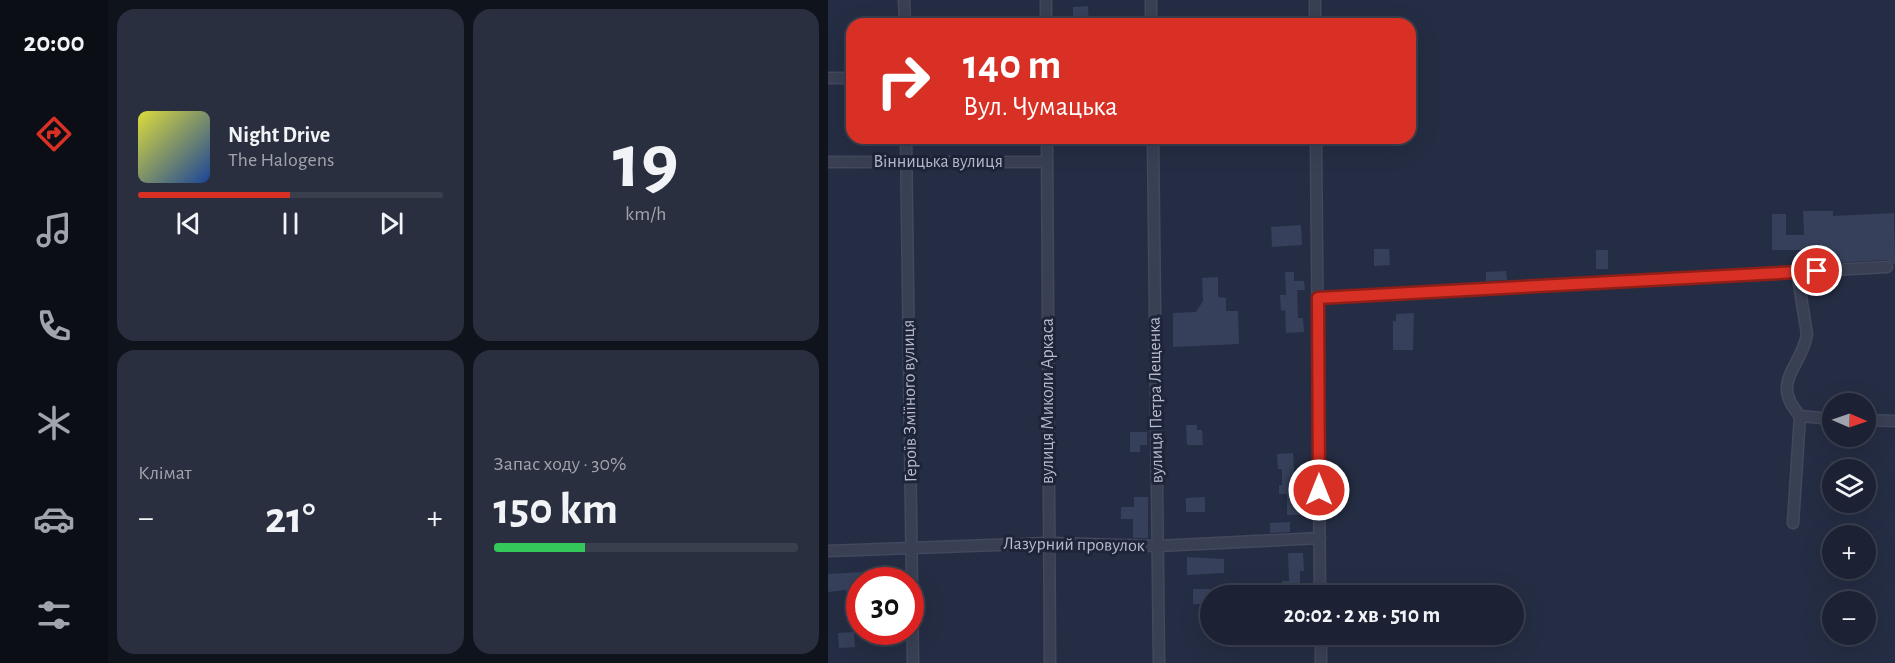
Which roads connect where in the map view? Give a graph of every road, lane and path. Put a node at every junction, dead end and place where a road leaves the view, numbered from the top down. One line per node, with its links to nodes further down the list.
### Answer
1 (904, 0): 5 (street)
2 (1046, 0): 6 (street)
3 (1151, 0): 7 (street)
4 (1315, 0): 8 (street)
5 (905, 18)
6 (1046, 18)
7 (1151, 18)
8 (1315, 18)
9 (828, 78): 10 (street)
10 (846, 78)
11 (906, 144): 16 (street, Героїв Зміїного вулиця)
12 (1047, 144): 17 (street, вулиця Миколи Аркаса)
13 (1153, 144): 28 (street, вулиця Петра Лещенка)
14 (1316, 144): 20 (street)
15 (828, 162): 16 (street, Вінницька вулиця)
16 (906, 162): 17 (street, Вінницька вулиця); 29 (street, Героїв Зміїного вулиця)
17 (1047, 162): 27 (street, вулиця Миколи Аркаса)
18 (1887, 267): 19 (street)
19 (1797, 272): 20 (street); 21 (street)
20 (1318, 298): 26 (street)
21 (1800, 416): 22 (street); 25 (street)
22 (1822, 418)
23 (1876, 420): 24 (street)
24 (1895, 421)
25 (1793, 523)
26 (1320, 538): 28 (street, Лазурний провулок); 31 (street)
27 (1049, 543): 28 (street, Лазурний провулок); 29 (street, Лазурний провулок); 35 (street, вулиця Миколи Аркаса)
28 (1158, 546): 36 (street, вулиця Петра Лещенка)
29 (912, 547): 30 (street, Лазурний провулок); 34 (street, Героїв Зміїного вулиця)
30 (828, 551)
31 (1320, 585)
32 (1321, 645): 33 (street)
33 (1322, 662)
34 (913, 663)
35 (1050, 663)
36 (1159, 663)

